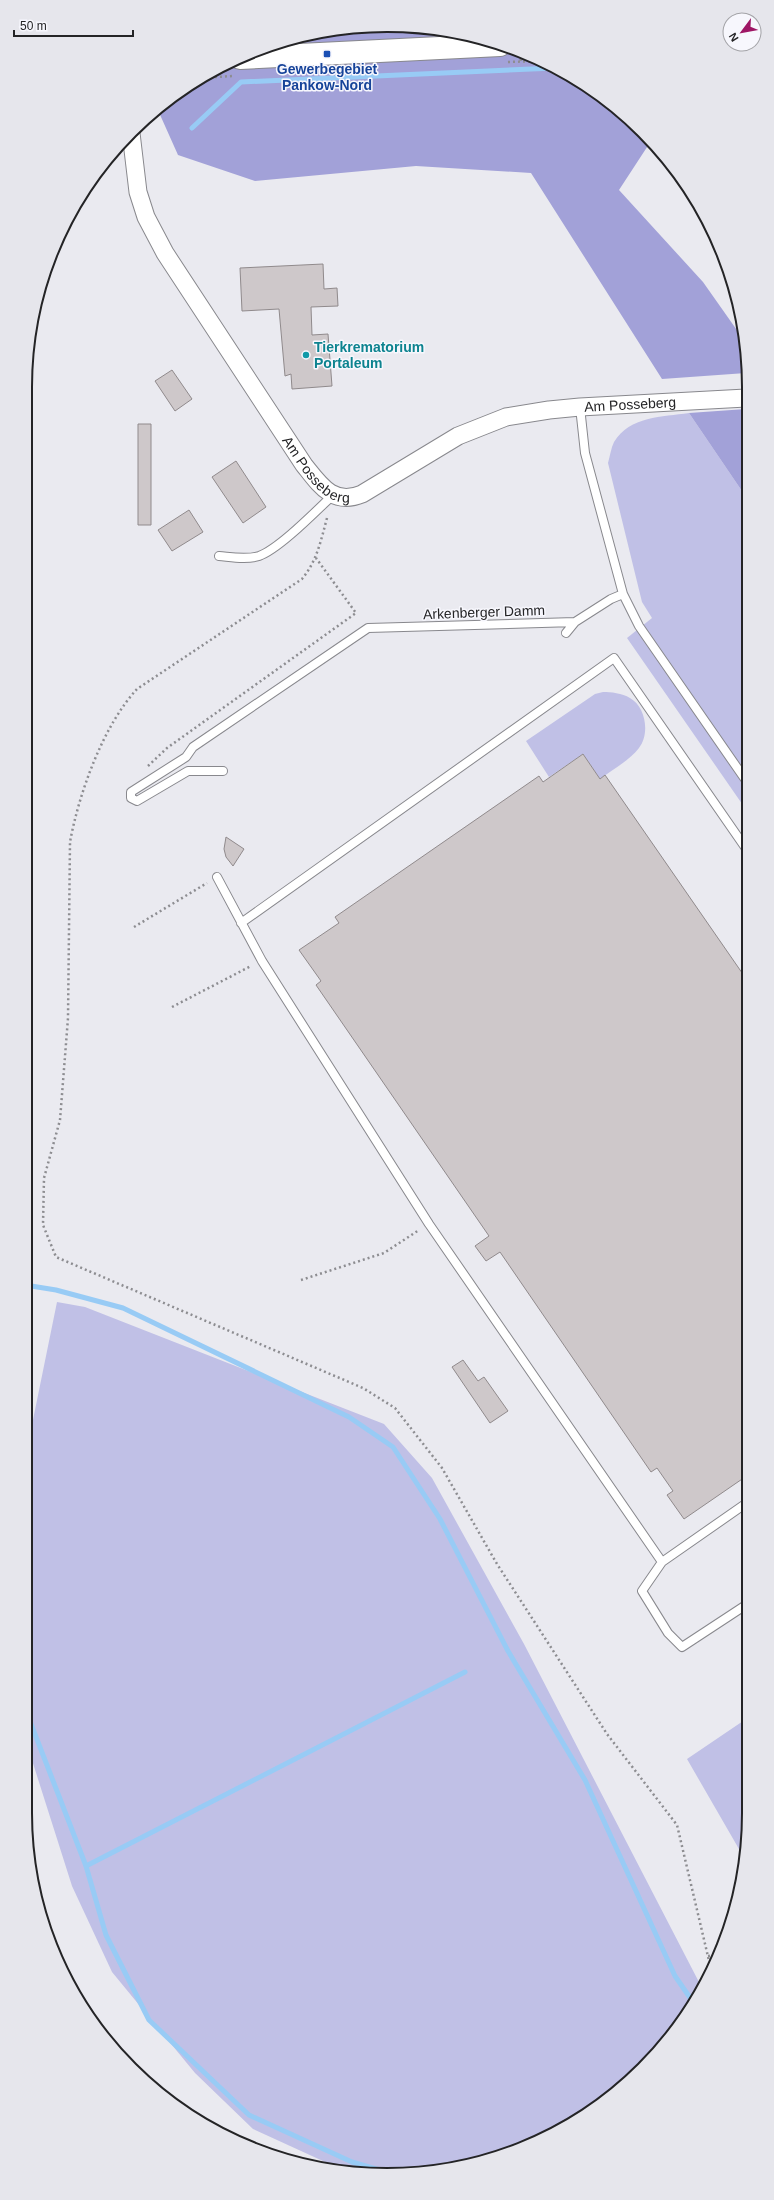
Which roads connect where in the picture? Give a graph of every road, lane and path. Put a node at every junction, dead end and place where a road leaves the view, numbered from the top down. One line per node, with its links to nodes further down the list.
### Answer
1 (485, 46): 2 (main road)
2 (256, 57)
3 (520, 58): 4 (path)
4 (528, 62)
5 (132, 140): 8 (street, Am Posseberg)
6 (742, 398): 7 (street, Am Posseberg)
7 (580, 407): 8 (street, Am Posseberg); 11 (lane)
8 (334, 495): 9 (lane); 10 (path)
9 (218, 556)
10 (316, 558): 14 (path); 29 (path)
11 (623, 594): 12 (lane); 16 (lane)
12 (575, 622): 13 (lane); 15 (lane, Arkenberger Damm)
13 (566, 633)
14 (146, 768)
15 (223, 771)
16 (742, 775)
17 (742, 843): 19 (lane)
18 (217, 877): 19 (lane); 20 (path)
19 (241, 923): 21 (lane)
20 (134, 927)
21 (262, 961): 22 (path); 23 (lane)
22 (172, 1007)
23 (429, 1224): 24 (path); 26 (lane)
24 (301, 1280)
25 (742, 1506): 26 (lane)
26 (662, 1562): 27 (lane)
27 (742, 1608)
28 (712, 1955): 29 (path)
29 (708, 1956): 30 (path)
30 (709, 1961)

